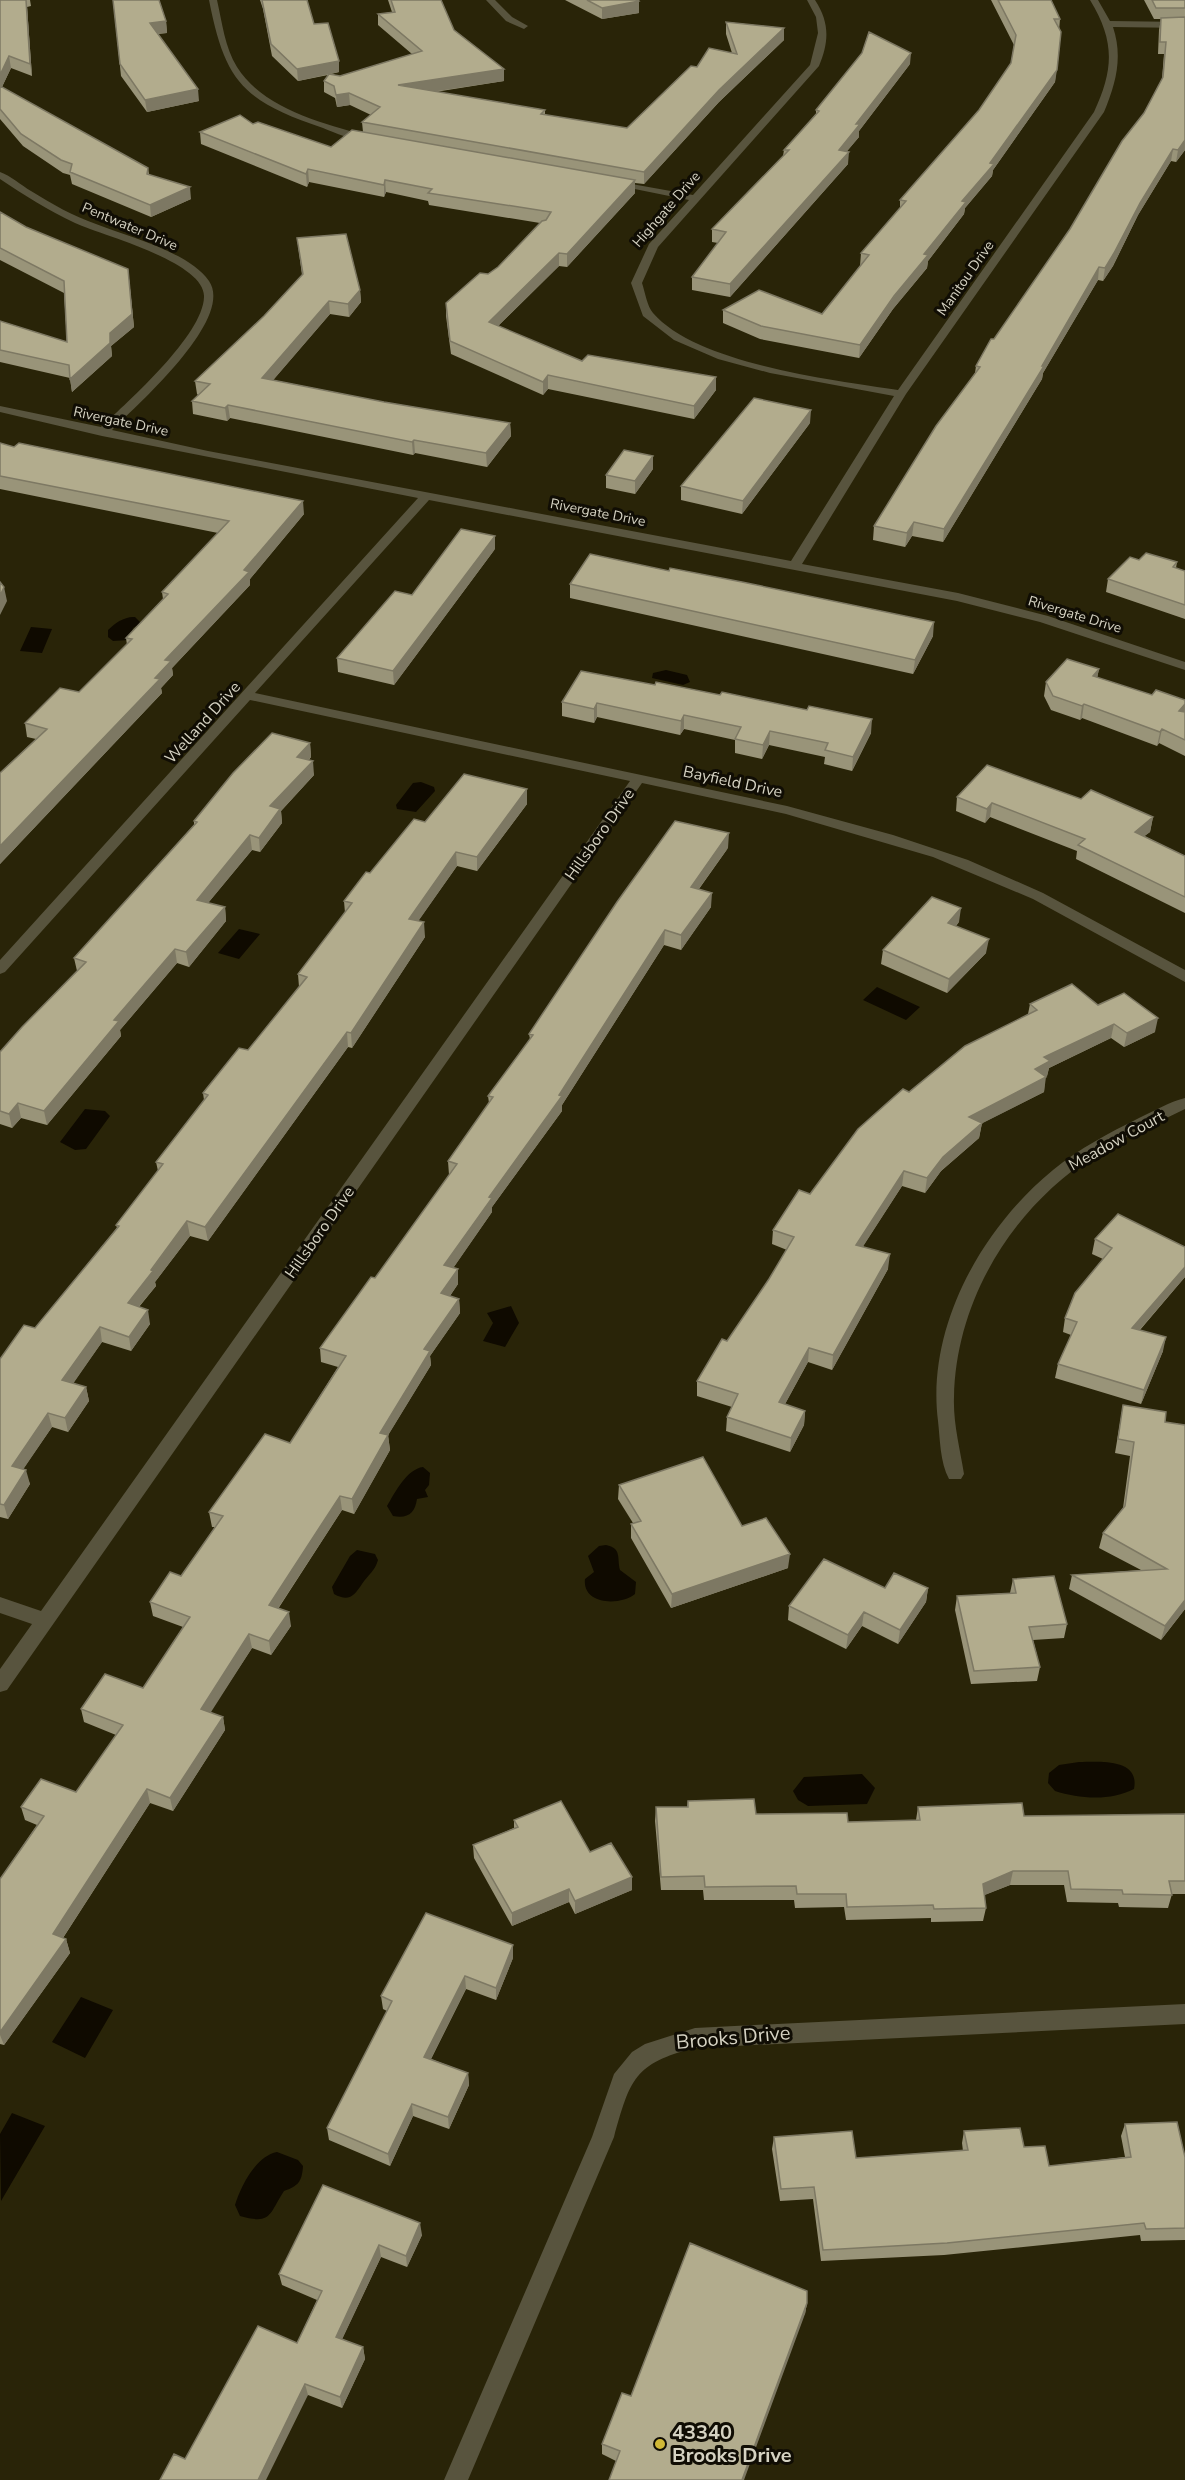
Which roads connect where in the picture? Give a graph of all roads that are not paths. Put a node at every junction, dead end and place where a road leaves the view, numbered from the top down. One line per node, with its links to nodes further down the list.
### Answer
1 (213, 0): 8 (street)
2 (490, 0): 7 (street)
3 (811, 0): 11 (street, Highgate Drive)
4 (1094, 0): 5 (street, Manitou Drive)
5 (1109, 24): 6 (street); 12 (street, Manitou Drive)
6 (1185, 25)
7 (524, 26)
8 (378, 141)
9 (0, 175): 14 (street, Pentwater Drive)
10 (601, 182): 11 (street)
11 (695, 198): 12 (street, Highgate Drive)
12 (901, 394): 16 (street, Manitou Drive)
13 (0, 409): 14 (street, Rivergate Drive)
14 (102, 433): 15 (street, Rivergate Drive)
15 (427, 495): 16 (street, Rivergate Drive); 18 (street, Welland Drive)
16 (795, 565): 17 (street, Rivergate Drive)
17 (1185, 666)
18 (249, 696): 19 (street, Bayfield Drive); 20 (street, Welland Drive)
19 (638, 779): 21 (street, Bayfield Drive); 25 (street, Hillsboro Drive)
20 (0, 969)
21 (1185, 976)
22 (1185, 1103): 23 (street, Meadow Court)
23 (955, 1474)
24 (0, 1605): 25 (street)
25 (44, 1620): 26 (street, Hillsboro Drive)
26 (0, 1684)
27 (1185, 2014): 28 (street, Brooks Drive)
28 (456, 2480)

